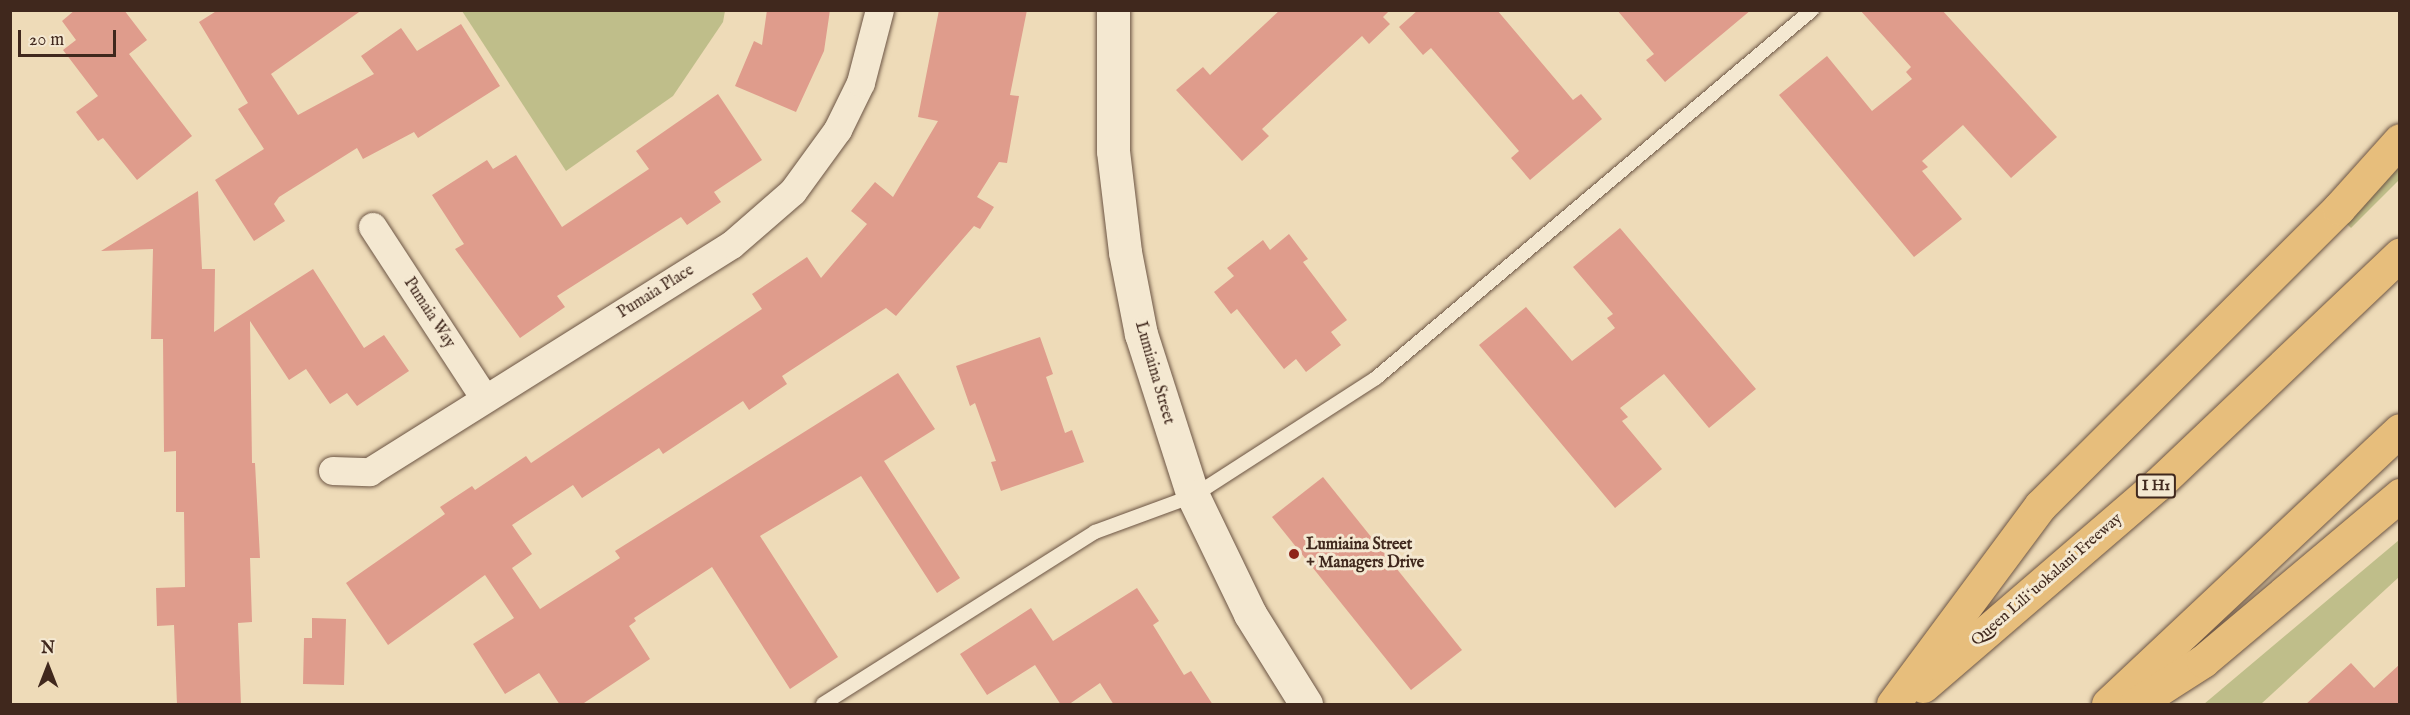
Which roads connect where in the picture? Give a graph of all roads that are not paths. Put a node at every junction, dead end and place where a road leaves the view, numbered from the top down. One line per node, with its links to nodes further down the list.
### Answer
1 (880, 10): 7 (street, Pumaia Place)
2 (1113, 10): 11 (street, Lumiaina Street)
3 (1812, 10): 11 (lane)
4 (2400, 140): 14 (highway)
5 (373, 227): 7 (street, Pumaia Way)
6 (2400, 254): 15 (highway, Queen Liliʻuokalani Freeway / I H1)
7 (485, 399): 9 (street, Pumaia Place)
8 (2400, 430): 16 (highway)
9 (333, 471)
10 (2400, 495): 17 (highway)
11 (1193, 496): 12 (lane); 13 (street, Lumiaina Street)
12 (823, 705)
13 (1306, 705)
14 (1893, 705)
15 (1902, 705)
16 (2108, 705)
17 (2136, 705)

